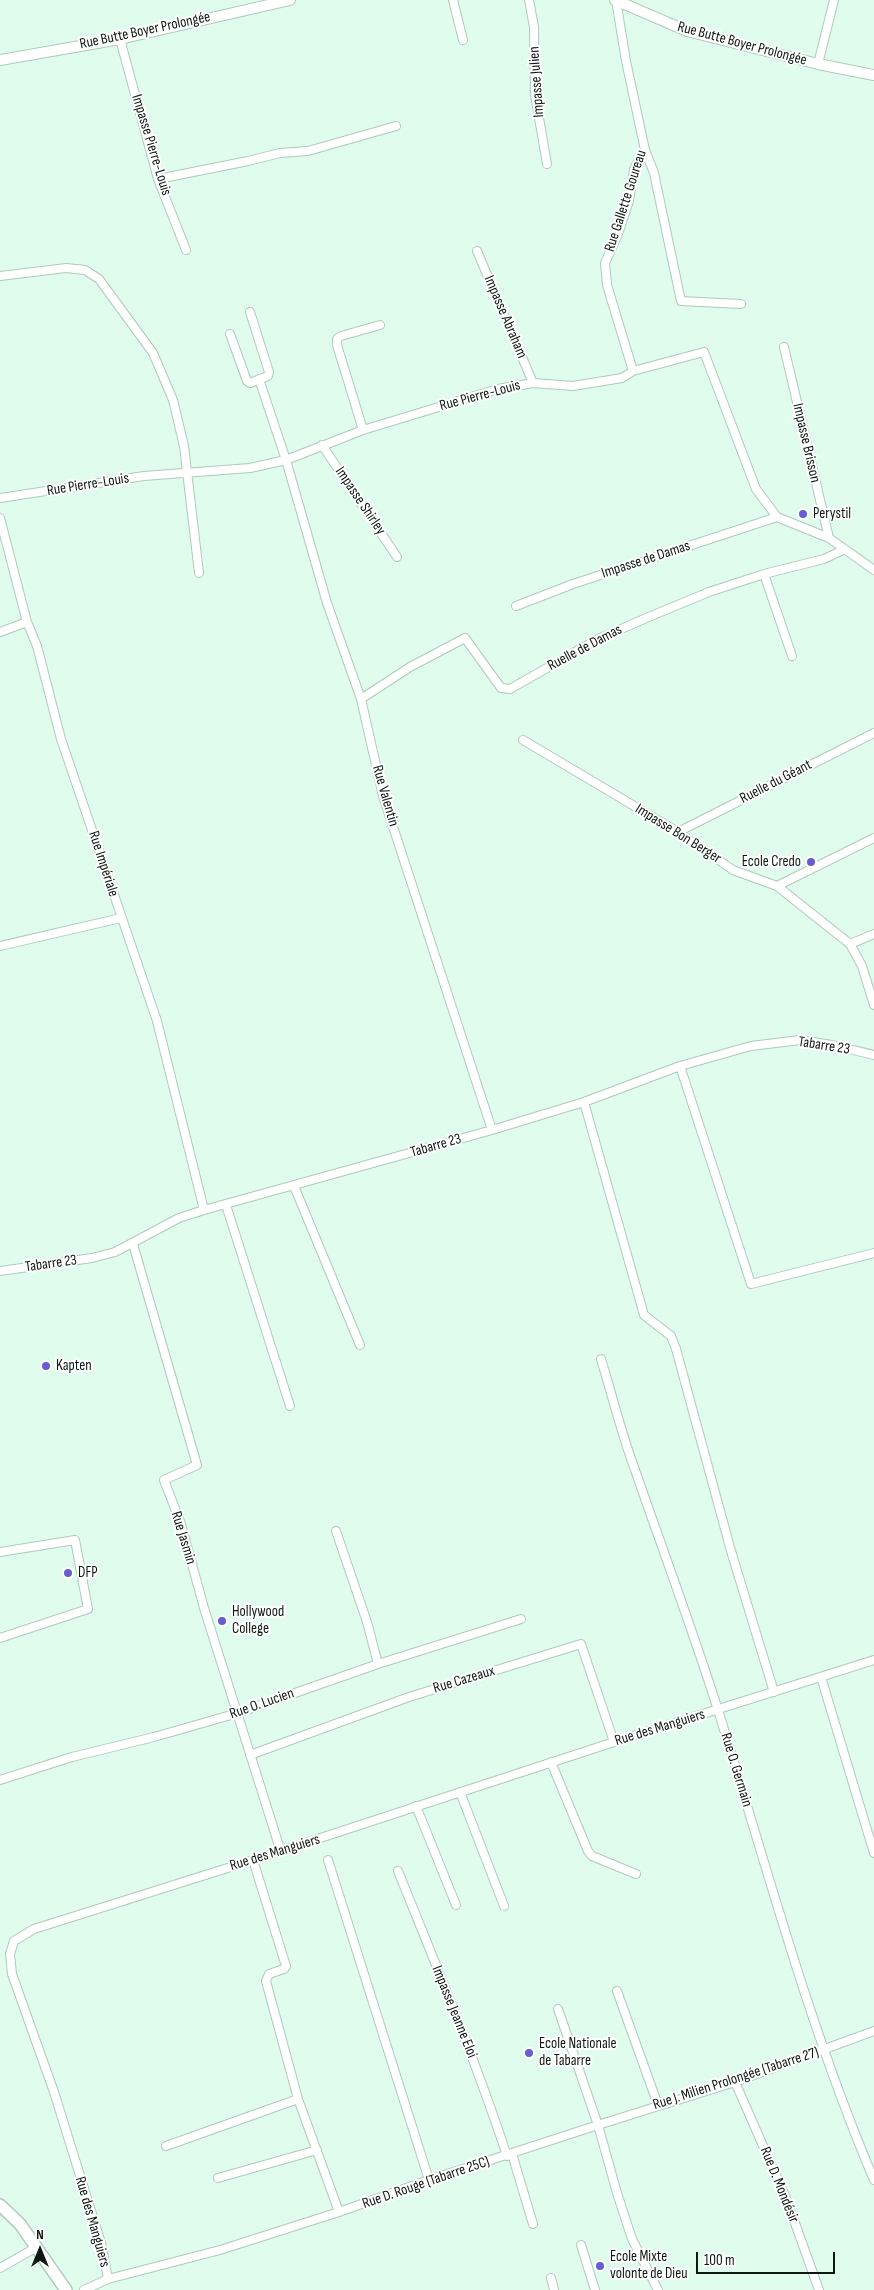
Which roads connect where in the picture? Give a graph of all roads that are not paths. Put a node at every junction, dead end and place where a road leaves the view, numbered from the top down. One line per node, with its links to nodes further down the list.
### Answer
1 (290, 0): 6 (street, Rue Butte Boyer Prolongée)
2 (453, 0): 7 (street)
3 (529, 0): 13 (street, Impasse Julien)
4 (615, 0): 9 (street, Rue Butte Boyer Prolongée); 12 (street, Rue Gallette Goureau)
5 (834, 0): 9 (street)
6 (120, 39): 8 (street, Rue Butte Boyer Prolongée); 14 (street, Impasse Pierre-Louis)
7 (463, 40)
8 (0, 60)
9 (818, 64): 10 (street, Rue Butte Boyer Prolongée)
10 (874, 75)
11 (396, 126): 14 (street)
12 (646, 150): 18 (street); 23 (street, Rue Gallette Goureau)
13 (546, 164)
14 (158, 179): 15 (street, Impasse Pierre-Louis)
15 (186, 250)
16 (477, 251): 25 (street, Impasse Abraham)
17 (0, 276): 29 (street)
18 (741, 304)
19 (250, 312): 24 (street)
20 (380, 325): 26 (street)
21 (230, 334): 24 (street)
22 (784, 347): 33 (street, Impasse Brisson)
23 (633, 371): 25 (street, Rue Pierre-Louis); 31 (street, Rue Pierre-Louis)
24 (259, 380): 28 (street, Rue Valentin)
25 (534, 383): 26 (street, Rue Pierre-Louis)
26 (363, 430): 27 (street, Rue Pierre-Louis)
27 (322, 445): 28 (street, Rue Pierre-Louis); 35 (street, Impasse Shirley)
28 (286, 460): 29 (street, Rue Pierre-Louis); 43 (street, Rue Valentin)
29 (189, 473): 30 (street, Rue Pierre-Louis); 37 (street)
30 (0, 498)
31 (778, 517): 33 (street, Rue Pierre-Louis); 39 (street, Impasse de Damas)
32 (0, 518): 40 (street, Rue Impériale)
33 (829, 538): 34 (street, Rue Pierre-Louis)
34 (843, 550): 36 (street, Rue Pierre-Louis); 38 (street, Ruelle de Damas)
35 (397, 557)
36 (874, 570)
37 (199, 573)
38 (764, 574): 42 (street); 43 (street, Ruelle de Damas)
39 (516, 606)
40 (27, 622): 41 (street); 49 (street, Rue Impériale)
41 (0, 632)
42 (792, 656)
43 (361, 698): 57 (street, Rue Valentin)
44 (874, 733): 46 (street, Ruelle du Géant)
45 (523, 740): 46 (street, Impasse Bon Berger)
46 (678, 832): 48 (street, Impasse Bon Berger)
47 (874, 838): 48 (street)
48 (777, 886): 51 (street, Impasse Bon Berger)
49 (121, 918): 52 (street); 60 (street, Rue Impériale)
50 (874, 934): 51 (street)
51 (850, 944): 53 (street, Impasse Bon Berger)
52 (0, 946)
53 (874, 1005)
54 (874, 1055): 55 (street, Tabarre 23)
55 (680, 1066): 56 (street, Tabarre 23); 62 (street)
56 (584, 1102): 57 (street, Tabarre 23); 74 (street)
57 (492, 1130): 58 (street, Tabarre 23)
58 (294, 1186): 59 (street, Tabarre 23); 64 (street)
59 (226, 1205): 60 (street, Tabarre 23); 66 (street)
60 (204, 1210): 61 (street, Tabarre 23)
61 (134, 1244): 63 (street, Tabarre 23); 76 (street, Rue Jasmin)
62 (874, 1253)
63 (0, 1272)
64 (360, 1345)
65 (601, 1359): 75 (street, Rue O. Germain)
66 (290, 1406)
67 (336, 1531): 72 (street)
68 (0, 1552): 70 (street)
69 (521, 1619): 72 (street, Rue O. Lucien)
70 (0, 1638)
71 (874, 1660): 73 (street, Rue des Manguiers)
72 (378, 1664): 76 (street, Rue O. Lucien)
73 (820, 1677): 74 (street, Rue des Manguiers); 84 (street)
74 (774, 1692): 75 (street, Rue des Manguiers)
75 (718, 1710): 77 (street, Rue des Manguiers); 94 (street, Rue O. Germain)
76 (238, 1713): 78 (street, Rue Jasmin); 80 (street, Rue O. Lucien)
77 (614, 1742): 78 (street, Rue Cazeaux); 79 (street, Rue des Manguiers)
78 (250, 1755): 83 (street, Rue Jasmin)
79 (551, 1762): 81 (street, Rue des Manguiers); 88 (street)
80 (0, 1780)
81 (460, 1792): 82 (street, Rue des Manguiers); 90 (street)
82 (416, 1806): 83 (street, Rue des Manguiers); 89 (street)
83 (280, 1852): 85 (street, Rue des Manguiers)
84 (874, 1853)
85 (253, 1860): 96 (street); 112 (street, Rue des Manguiers)
86 (328, 1860): 103 (street)
87 (398, 1871): 101 (street, Impasse Jeanne Eloi)
88 (636, 1874)
89 (456, 1905)
90 (504, 1906)
91 (617, 1991): 97 (street)
92 (558, 2010): 98 (street)
93 (874, 2031): 94 (street, Rue J. Milien Prolongée (Tabarre 27))
94 (824, 2050): 95 (street, Rue J. Milien Prolongée (Tabarre 27)); 104 (street, Rue O. Germain)
95 (735, 2082): 97 (street, Rue J. Milien Prolongée (Tabarre 27)); 118 (street, Rue D. Mondésir)
96 (298, 2099): 99 (street); 100 (street)
97 (658, 2105): 98 (street, Rue J. Milien Prolongée (Tabarre 27))
98 (598, 2125): 101 (street, Rue D. Rouge (Tabarre 25C)); 117 (street)
99 (166, 2146)
100 (317, 2150): 102 (street); 106 (street)
101 (509, 2155): 103 (street, Rue D. Rouge (Tabarre 25C)); 107 (street, Impasse Jeanne Eloi)
102 (218, 2178)
103 (429, 2180): 106 (street, Rue D. Rouge (Tabarre 25C))
104 (874, 2180)
105 (0, 2204): 109 (main road)
106 (339, 2212): 112 (street, Rue D. Rouge (Tabarre 25C))
107 (533, 2224)
108 (581, 2245): 116 (street)
109 (37, 2247): 110 (street); 113 (main road)
110 (0, 2268)
111 (551, 2278): 115 (street)
112 (108, 2279): 114 (street, Rue D. Rouge (Tabarre 25C))
113 (66, 2290)
114 (84, 2290)
115 (554, 2290)
116 (595, 2290)
117 (658, 2290)
118 (819, 2290)

